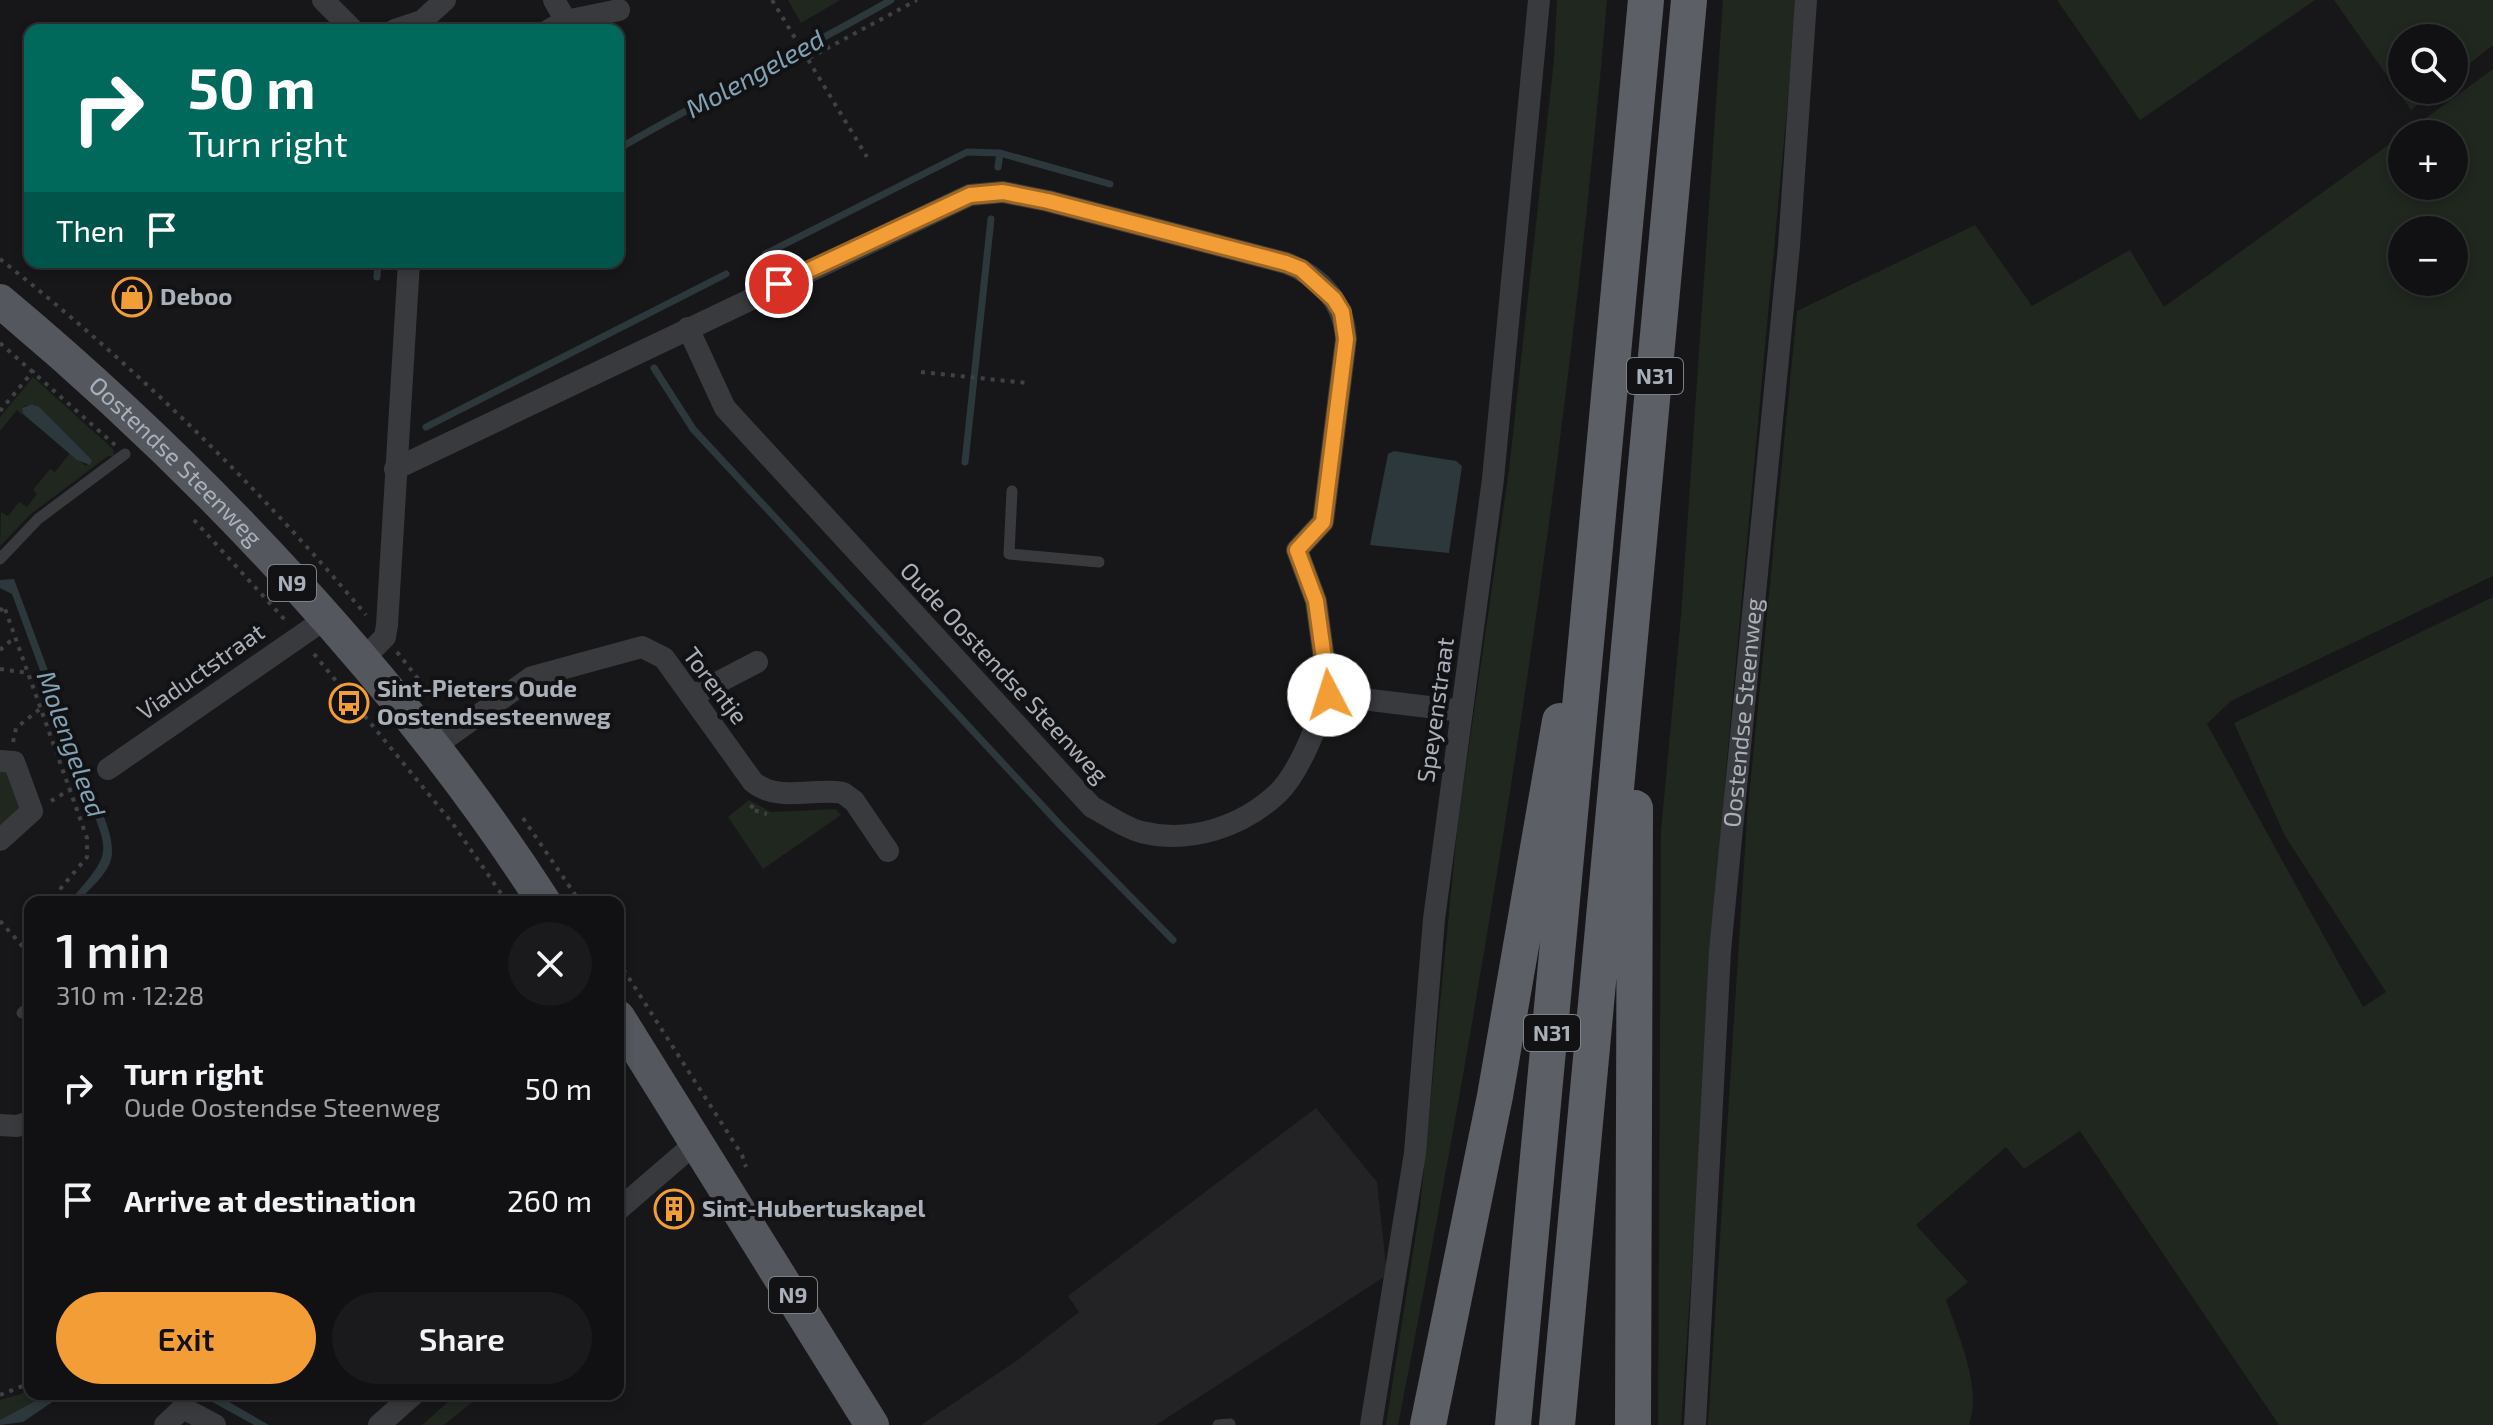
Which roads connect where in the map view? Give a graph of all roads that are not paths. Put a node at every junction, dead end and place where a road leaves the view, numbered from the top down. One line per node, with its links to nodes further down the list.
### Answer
1 (323, 0): 9 (street)
2 (445, 0): 10 (street)
3 (554, 0): 11 (street)
4 (1539, 0): 27 (street, Speyenstraat)
5 (1646, 0): 22 (highway, N31)
6 (1689, 0): 29 (highway, N31)
7 (1806, 0): 53 (street, Oostendse Steenweg)
8 (619, 10): 12 (street)
9 (347, 24)
10 (413, 24)
11 (557, 24)
12 (565, 24)
13 (409, 268): 17 (street)
14 (0, 301): 21 (main road, Oostendse Steenweg / N9)
15 (688, 328): 17 (street); 25 (street, Oude Oostendse Steenweg); 25 (street)
16 (125, 454): 19 (lane)
17 (395, 469): 23 (street)
18 (1012, 491): 20 (lane)
19 (0, 559)
20 (1099, 562)
21 (312, 627): 23 (main road, Oostendse Steenweg / N9); 31 (street, Viaductstraat)
22 (1588, 640): 49 (highway); 50 (highway, N31)
23 (361, 661): 28 (main road, Oostendse Steenweg / N9)
24 (757, 662): 26 (street)
25 (1329, 695): 27 (street)
26 (692, 696): 28 (street, Torentje); 33 (street, Torentje)
27 (1462, 711): 48 (street, Speyenstraat)
28 (432, 748): 34 (main road, Oostendse Steenweg / N9)
29 (1620, 752): 51 (highway, N31); 52 (highway)
30 (4, 760): 32 (street)
31 (108, 769)
32 (0, 840)
33 (888, 851)
34 (540, 896)
35 (624, 1026): 38 (main road, N9)
36 (24, 1124): 37 (street)
37 (0, 1125)
38 (698, 1141): 39 (street); 46 (main road, N9)
39 (624, 1205)
40 (407, 1400): 45 (street)
41 (184, 1401): 43 (street); 44 (street)
42 (1230, 1424): 47 (lane)
43 (165, 1425)
44 (215, 1425)
45 (379, 1425)
46 (872, 1425)
47 (1218, 1425)
48 (1371, 1425)
49 (1428, 1425)
50 (1513, 1425)
51 (1557, 1425)
52 (1633, 1425)
53 (1695, 1425)

